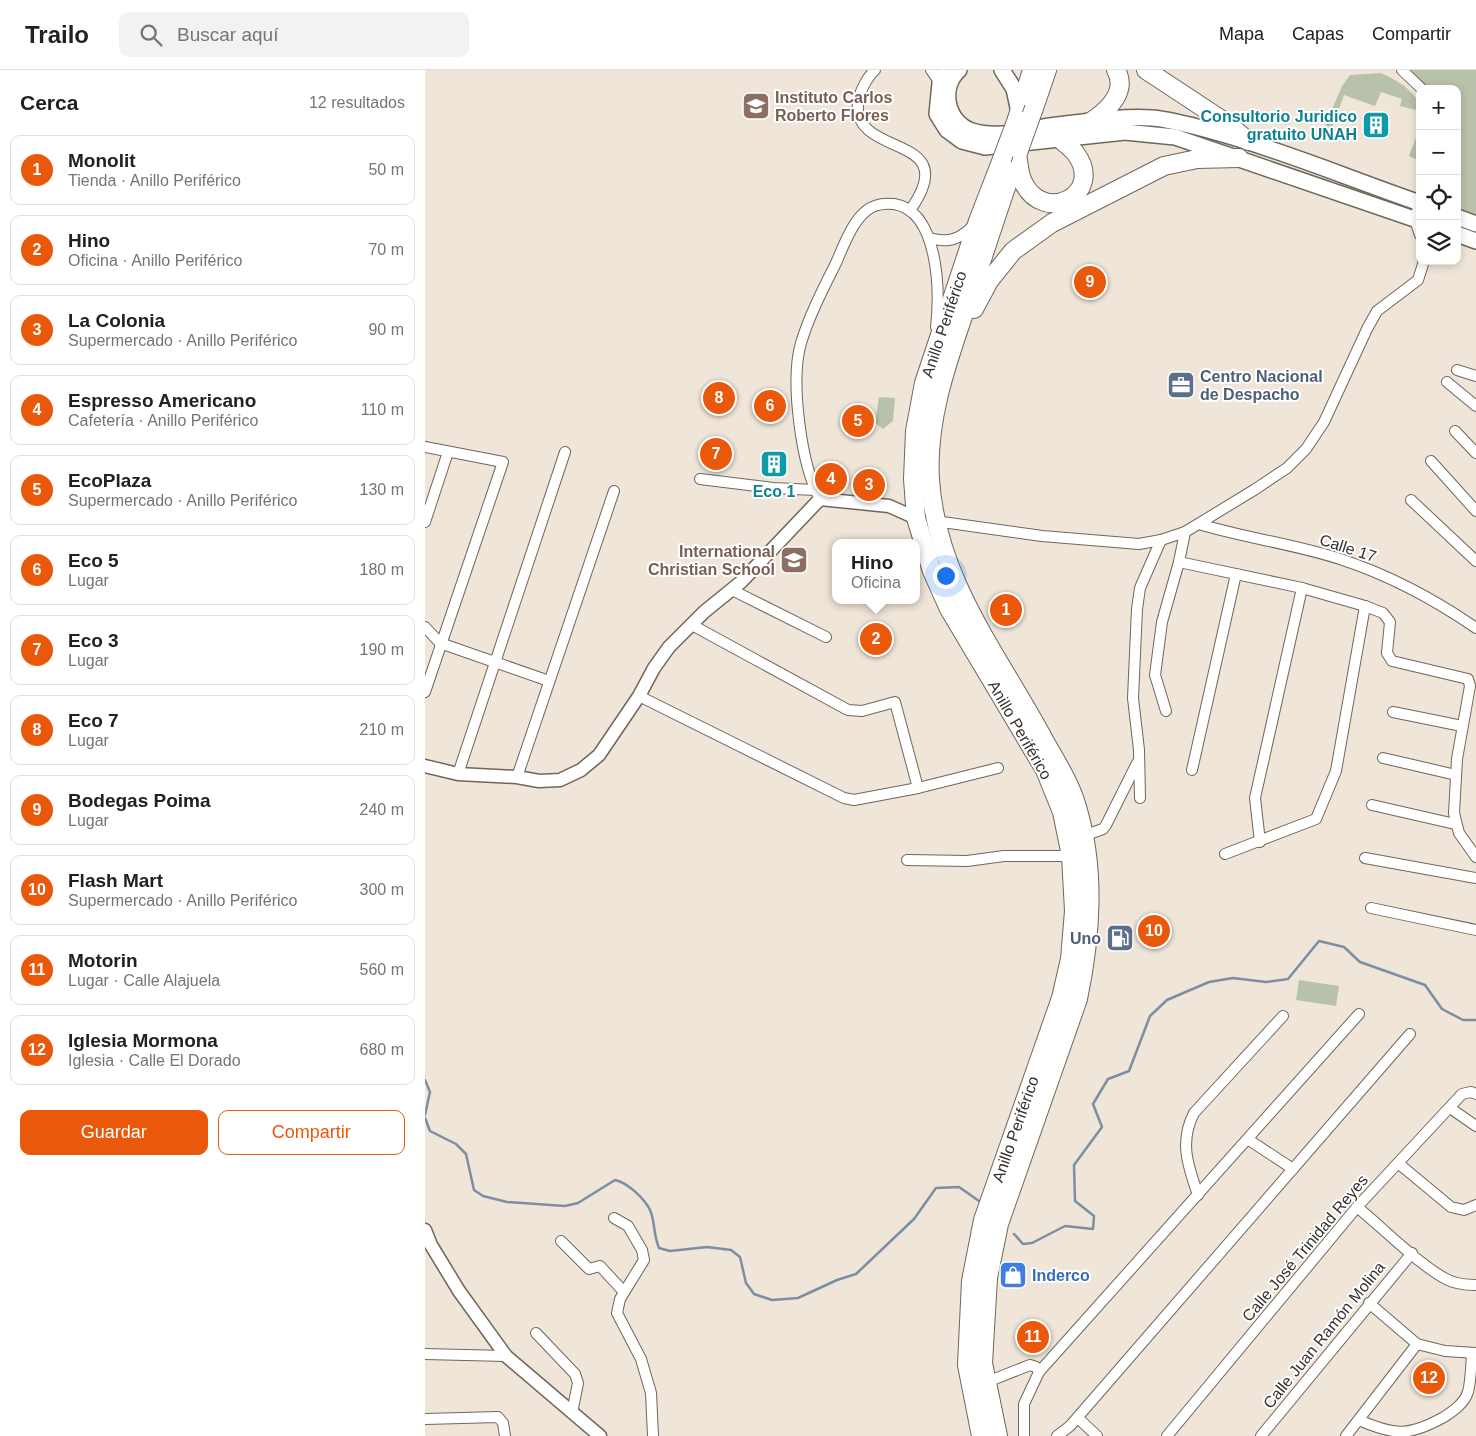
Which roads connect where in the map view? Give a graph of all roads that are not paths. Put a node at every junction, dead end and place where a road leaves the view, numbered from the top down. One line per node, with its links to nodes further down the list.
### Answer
1 (875, 70): 18 (street)
2 (931, 70): 9 (street)
3 (959, 70): 12 (main road)
4 (1002, 70): 11 (main road)
5 (1116, 70): 12 (highway)
6 (1146, 70): 14 (highway)
7 (1402, 70): 10 (street)
8 (1044, 71): 11 (highway, Anillo Periférico)
9 (943, 76): 13 (main road)
10 (1418, 85)
11 (1023, 113): 15 (highway, Anillo Periférico, bridge)
12 (1092, 121): 14 (main road)
13 (1059, 138): 15 (highway); 16 (main road)
14 (1248, 141): 17 (main road)
15 (1013, 155): 21 (highway, Anillo Periférico); 27 (highway, Anillo Periférico)
16 (1239, 158): 20 (main road); 27 (highway)
17 (1416, 200)
18 (911, 209): 24 (street); 42 (street)
19 (1461, 218): 22 (main road)
20 (1416, 220)
21 (978, 221): 24 (street); 28 (highway, Anillo Periférico)
22 (1476, 224)
23 (1461, 235): 25 (main road)
24 (929, 238): 28 (street)
25 (1476, 241)
26 (1424, 265): 49 (street)
27 (953, 346): 47 (highway, Anillo Periférico)
28 (933, 353): 40 (highway, Anillo Periférico)
29 (1457, 370): 30 (street)
30 (1476, 376)
31 (1447, 382): 32 (street)
32 (1476, 406)
33 (1455, 431): 37 (street)
34 (425, 447): 35 (street)
35 (448, 452): 48 (street); 62 (street)
36 (565, 452): 63 (street)
37 (1476, 453)
38 (1431, 460): 45 (street)
39 (700, 479): 42 (street)
40 (913, 479): 44 (street); 46 (highway, Anillo Periférico)
41 (614, 491): 64 (street)
42 (818, 495): 44 (street); 56 (street)
43 (1411, 500): 52 (street)
44 (889, 506): 46 (street)
45 (1476, 511)
46 (916, 518): 85 (highway, Anillo Periférico)
47 (935, 521): 51 (street); 82 (highway, Anillo Periférico)
48 (425, 522)
49 (1199, 524): 50 (street); 60 (street, Calle 17)
50 (1185, 532): 51 (street); 53 (street)
51 (1161, 540): 71 (street)
52 (1474, 557)
53 (1179, 562): 54 (street); 67 (street)
54 (1236, 574): 55 (street); 74 (street)
55 (1302, 588): 57 (street); 83 (street)
56 (732, 590): 58 (street); 61 (street)
57 (1365, 606): 69 (street); 83 (street)
58 (692, 624): 66 (street); 78 (street)
59 (425, 628): 62 (street)
60 (1476, 628)
61 (826, 637)
62 (441, 643): 63 (street); 65 (street)
63 (497, 662): 64 (street); 75 (street)
64 (549, 681): 77 (street)
65 (425, 692)
66 (639, 696): 77 (street); 78 (street)
67 (1166, 711)
68 (1393, 712): 69 (street)
69 (1462, 726): 76 (street)
70 (1383, 758): 76 (street)
71 (1139, 759): 79 (street); 82 (street)
72 (425, 766): 75 (street)
73 (998, 768): 78 (street)
74 (1192, 770)
75 (458, 774): 77 (street)
76 (1455, 775): 81 (street)
77 (517, 776)
78 (918, 788)
79 (1140, 798)
80 (1372, 805): 81 (street)
81 (1455, 824): 86 (street)
82 (1083, 836): 117 (highway, Anillo Periférico)
83 (1260, 842): 84 (street)
84 (1225, 854)
85 (1071, 856): 88 (street); 125 (highway, Anillo Periférico)
86 (1476, 857)
87 (1365, 858): 89 (street)
88 (907, 860)
89 (1476, 878)
90 (1371, 908): 91 (street)
91 (1476, 930)
92 (1359, 1014): 98 (street)
93 (1283, 1016): 101 (street)
94 (1410, 1034): 100 (street)
95 (1476, 1094): 96 (street, Calle José Trinidad Reyes)
96 (1450, 1108): 97 (street); 99 (street, Calle José Trinidad Reyes)
97 (1476, 1126)
98 (1249, 1140): 100 (street); 101 (street)
99 (1398, 1164): 102 (street); 103 (street, Calle José Trinidad Reyes)
100 (1293, 1169): 119 (street)
101 (1198, 1195): 116 (street)
102 (1476, 1205)
103 (1357, 1207): 107 (street); 130 (street, Calle José Trinidad Reyes)
104 (614, 1218): 109 (street)
105 (425, 1230): 115 (street)
106 (561, 1241): 109 (street)
107 (1412, 1253): 108 (street); 110 (street, Calle Juan Ramón Molina)
108 (1476, 1285)
109 (624, 1292): 124 (street)
110 (1369, 1303): 112 (street); 131 (street, Calle Juan Ramón Molina)
111 (536, 1333): 118 (street)
112 (1417, 1344): 114 (street); 121 (street)
113 (425, 1354): 115 (street)
114 (1474, 1354): 121 (street)
115 (506, 1356): 118 (street)
116 (1039, 1372): 117 (street); 127 (street)
117 (987, 1382): 126 (highway, Anillo Periférico)
118 (573, 1413): 123 (street)
119 (1077, 1418): 128 (street); 129 (street)
120 (425, 1420): 122 (street)
121 (1359, 1420): 132 (street)
122 (505, 1436)
123 (600, 1436)
124 (653, 1436)
125 (981, 1436)
126 (998, 1436)
127 (1024, 1436)
128 (1057, 1436)
129 (1097, 1436)
130 (1167, 1436)
131 (1261, 1436)
132 (1346, 1436)

